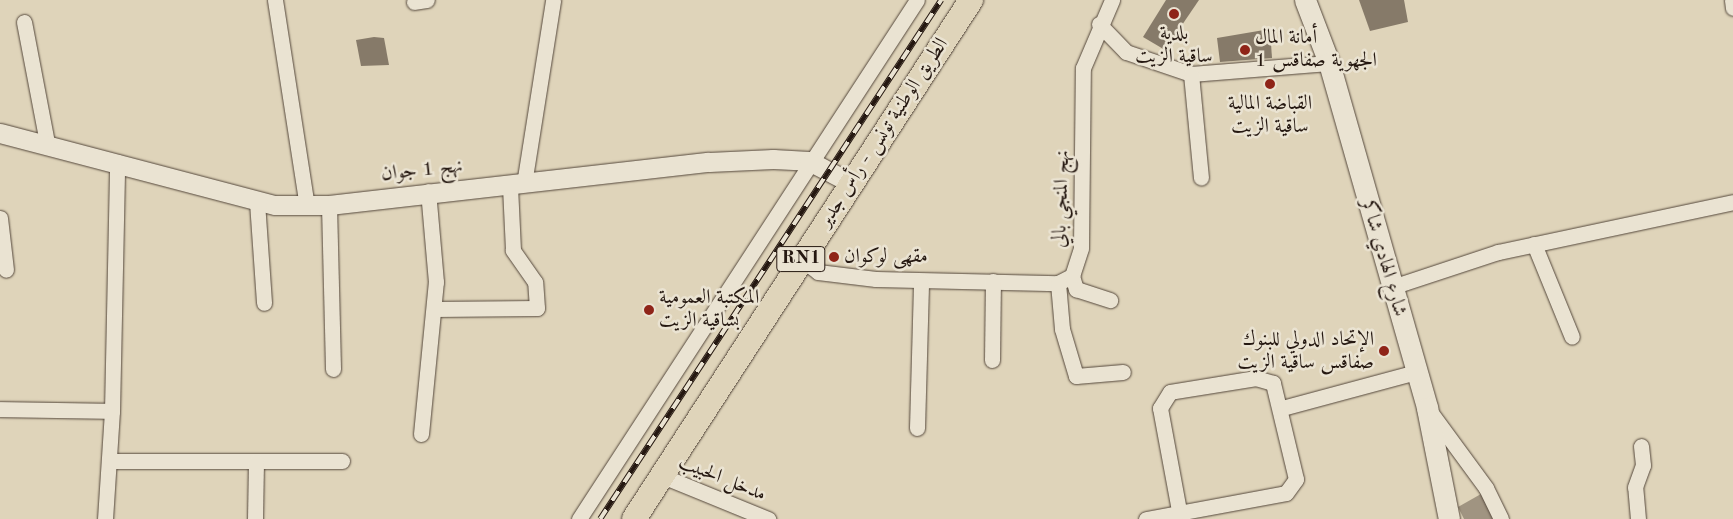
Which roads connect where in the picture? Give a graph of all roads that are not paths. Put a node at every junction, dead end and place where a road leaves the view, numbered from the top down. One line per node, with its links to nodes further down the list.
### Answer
1 (276, 0): 24 (street)
2 (553, 0): 19 (street)
3 (917, 0): 15 (street)
4 (971, 0): 18 (main road, الطريق الوطنية تونس - رأس جدير / RN1)
5 (1305, 0): 11 (main road, شارع الهادي شاكر)
6 (1732, 0): 8 (street)
7 (1108, 1): 10 (street, نهج المنجي بالي)
8 (1733, 8)
9 (24, 22): 14 (street)
10 (1100, 24): 12 (street); 29 (street, نهج المنجي بالي)
11 (1329, 62): 12 (street); 32 (main road, شارع الهادي شاكر)
12 (1191, 74): 17 (street)
13 (0, 134): 14 (street, نهج 1 جوان)
14 (47, 143): 16 (street, نهج 1 جوان)
15 (809, 161): 18 (street, نهج 1 جوان); 19 (street, نهج 1 جوان); 55 (street)
16 (117, 162): 21 (street, نهج 1 جوان); 44 (street)
17 (1201, 178)
18 (851, 183): 27 (main road, الطريق الوطنية تونس - رأس جدير / RN1)
19 (517, 185): 20 (street, نهج 1 جوان); 35 (street)
20 (428, 191): 23 (street, نهج 1 جوان); 35 (street)
21 (257, 202): 24 (street, نهج 1 جوان); 34 (street)
22 (1733, 202): 26 (street)
23 (329, 205): 24 (street, نهج 1 جوان); 38 (street)
24 (307, 206)
25 (0, 218): 28 (street)
26 (1534, 244): 32 (street); 36 (street)
27 (801, 259): 30 (street); 51 (main road, الطريق الوطنية تونس - رأس جدير / RN1)
28 (6, 270)
29 (1065, 280): 31 (street); 33 (street); 39 (street)
30 (921, 281): 31 (street); 45 (street)
31 (993, 281): 37 (street)
32 (1392, 287): 40 (main road, شارع الهادي شاكر)
33 (1110, 300)
34 (264, 303)
35 (434, 309): 46 (street)
36 (1572, 337)
37 (992, 360)
38 (333, 369)
39 (1123, 372)
40 (1416, 372): 41 (street); 42 (main road, شارع الهادي شاكر)
41 (1282, 408): 52 (street); 52 (street)
42 (1427, 408): 59 (main road, شارع الهادي شاكر); 60 (street)
43 (0, 409): 44 (street)
44 (112, 411): 48 (street)
45 (917, 428)
46 (421, 434)
47 (1641, 446): 61 (street)
48 (112, 461): 50 (street); 53 (street)
49 (342, 461): 50 (street)
50 (256, 462): 54 (street)
51 (660, 475): 56 (main road, الطريق الوطنية تونس - رأس جدير / RN1); 57 (street, مدخل الحبيب)
52 (1180, 511): 58 (street)
53 (105, 519)
54 (255, 519)
55 (579, 519)
56 (634, 519)
57 (768, 519)
58 (1146, 519)
59 (1449, 519)
60 (1501, 519)
61 (1638, 519)

